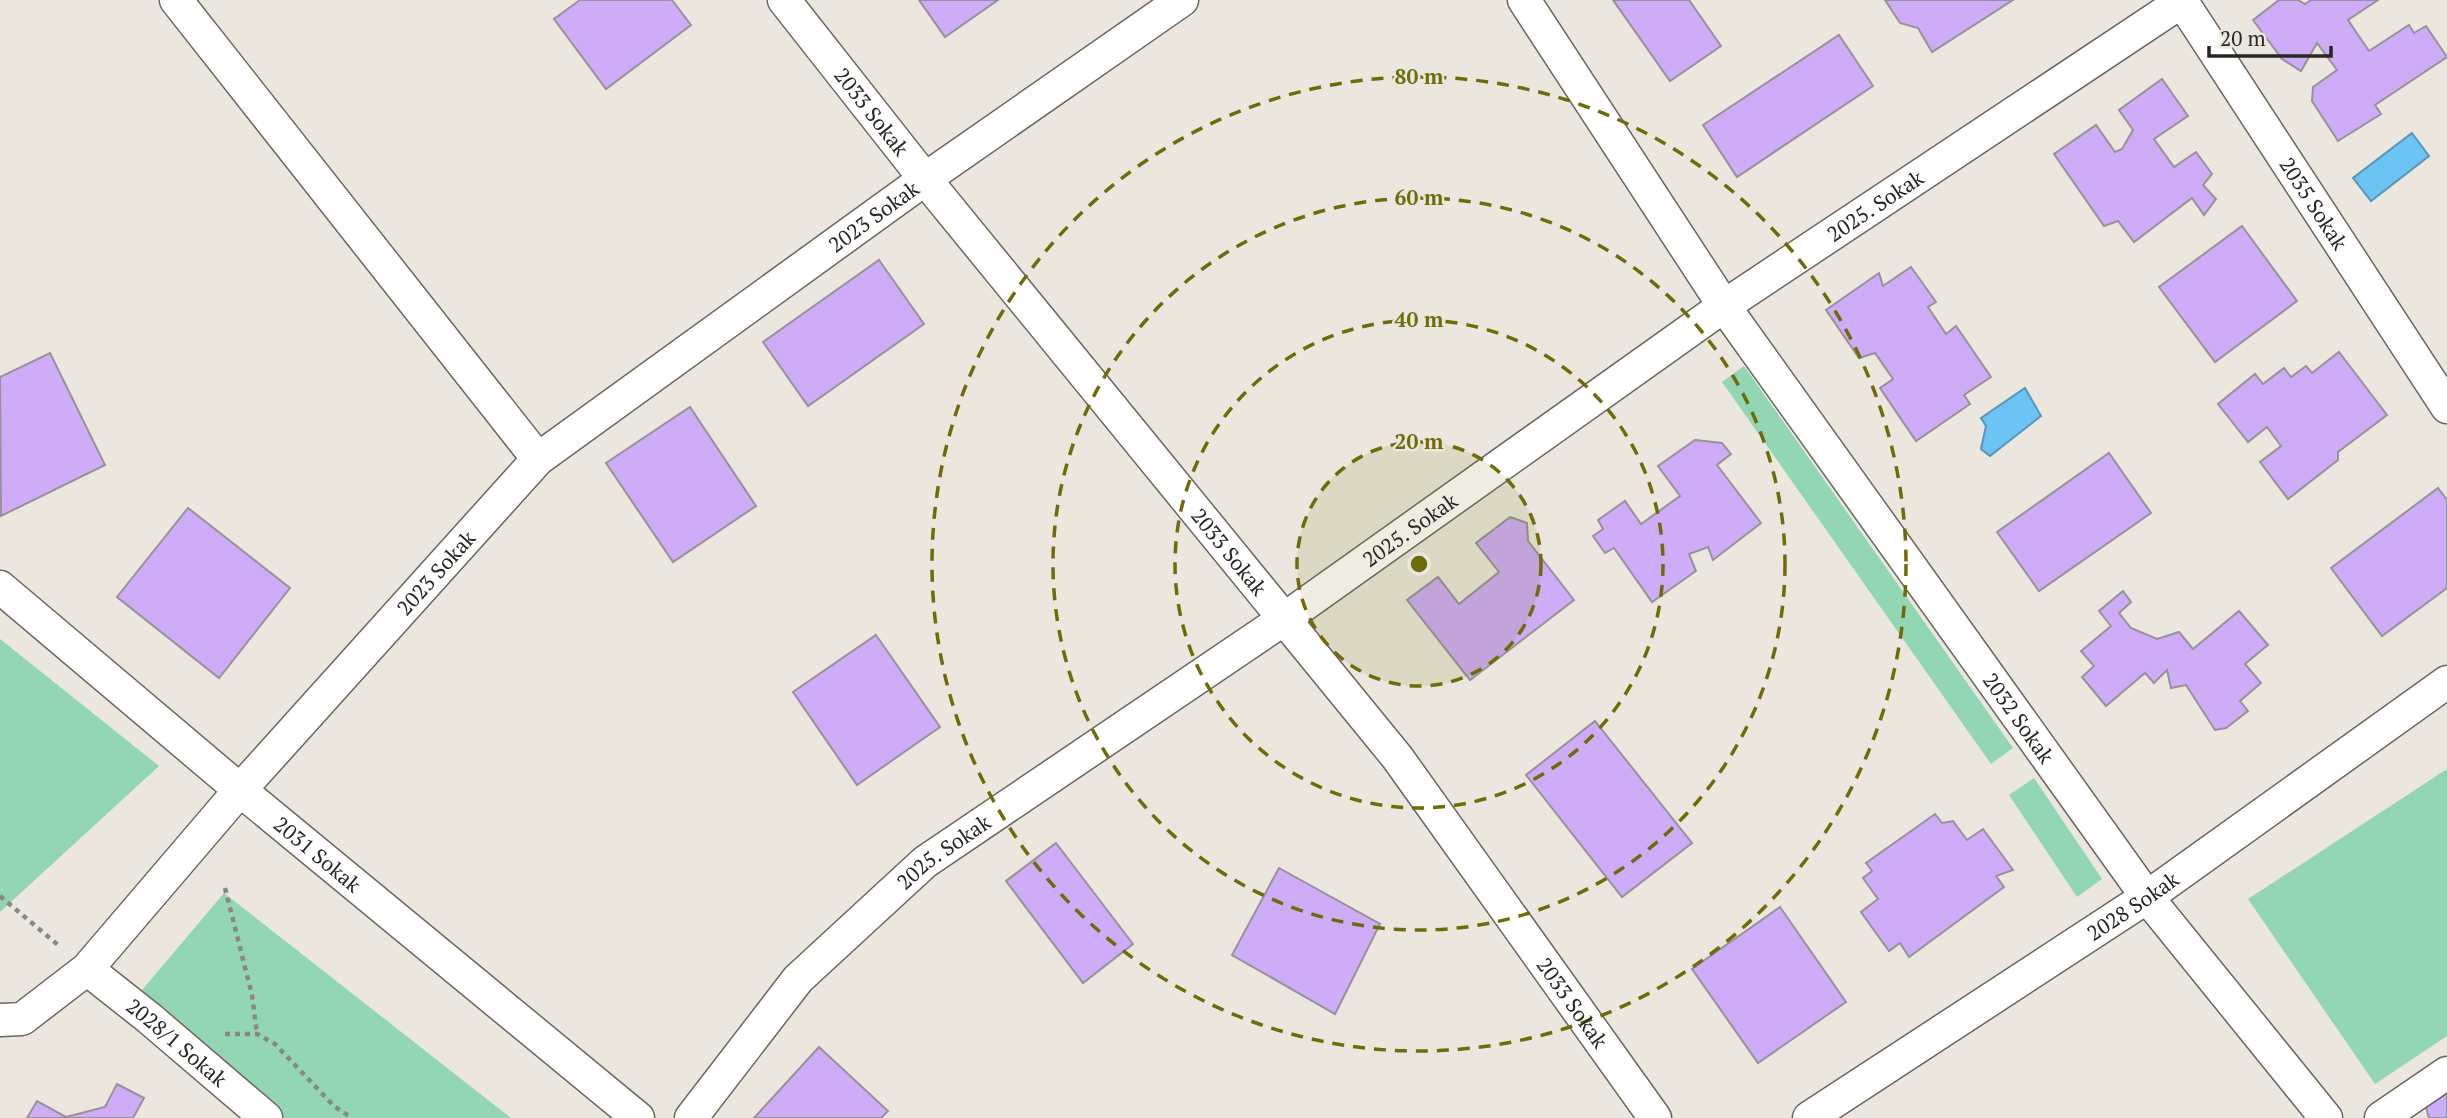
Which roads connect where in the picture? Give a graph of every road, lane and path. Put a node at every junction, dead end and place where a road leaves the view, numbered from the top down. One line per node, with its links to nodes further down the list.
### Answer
1 (176, 0): 9 (street)
2 (784, 0): 6 (street, 2033 Sokak)
3 (1182, 0): 6 (street, 2023 Sokak)
4 (1524, 0): 7 (street, 2032 Sokak)
5 (2182, 0): 7 (street, 2025. Sokak); 8 (street, 2035 Sokak)
6 (925, 179): 9 (street, 2023 Sokak); 11 (street, 2033 Sokak)
7 (1724, 306): 11 (street, 2025. Sokak); 16 (street, 2032 Sokak)
8 (2447, 407)
9 (538, 459): 13 (street, 2023 Sokak)
10 (0, 587): 13 (street, 2031 Sokak)
11 (1284, 619): 25 (street, 2025. Sokak); 26 (street, 2033 Sokak)
12 (2447, 682): 16 (street, 2028 Sokak)
13 (240, 790): 17 (street, 2023 Sokak); 24 (street, 2031 Sokak)
14 (225, 888): 20 (path)
15 (0, 896): 17 (path)
16 (2147, 897): 27 (street, 2028 Sokak); 28 (street, 2032 Sokak)
17 (87, 969): 18 (street, 2023 Sokak); 22 (street, 2028/1 Sokak)
18 (0, 1020)
19 (215, 1031): 20 (path)
20 (257, 1034): 23 (path)
21 (2447, 1073): 29 (street)
22 (266, 1118)
23 (352, 1118)
24 (638, 1118)
25 (691, 1118)
26 (1655, 1118)
27 (1809, 1118)
28 (2326, 1118)
29 (2381, 1118)

